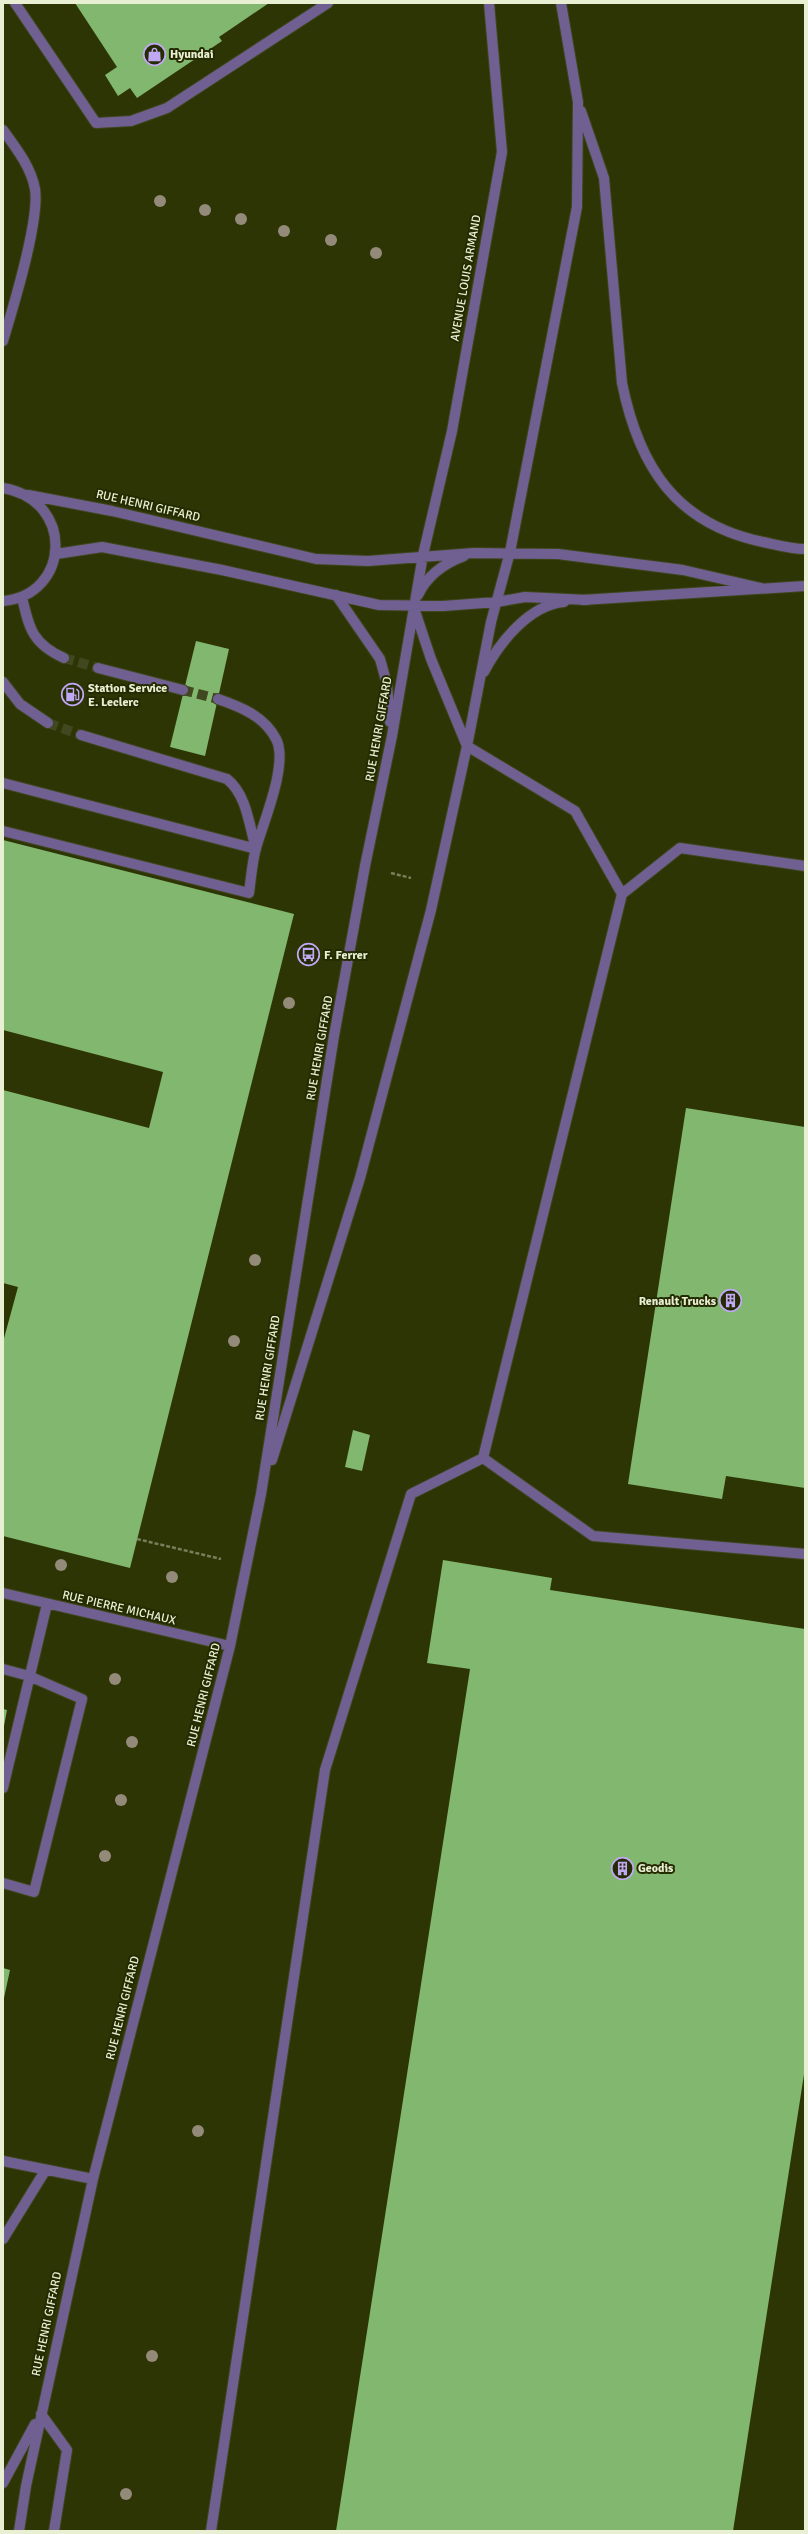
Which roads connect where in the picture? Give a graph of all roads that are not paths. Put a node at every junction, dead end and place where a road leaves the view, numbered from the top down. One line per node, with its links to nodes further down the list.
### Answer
1 (15, 3): 2 (street)
2 (328, 3)
3 (490, 3): 14 (street, AVENUE LOUIS ARMAND)
4 (561, 3): 5 (street)
5 (578, 102): 10 (street); 11 (street)
6 (3, 130): 7 (street)
7 (3, 341)
8 (3, 488): 9 (street, RUE HENRI GIFFARD)
9 (28, 495): 13 (street); 14 (street, RUE HENRI GIFFARD)
10 (805, 549)
11 (510, 552): 12 (street); 16 (street); 21 (street, RUE HENRI GIFFARD)
12 (474, 553): 14 (street); 22 (street)
13 (56, 554): 17 (street); 18 (street)
14 (423, 555): 22 (street, RUE HENRI GIFFARD)
15 (805, 586): 16 (street)
16 (761, 588): 19 (street)
17 (336, 595): 22 (street); 31 (street)
18 (22, 597): 20 (street); 23 (street)
19 (588, 600): 21 (street); 26 (street)
20 (3, 601)
21 (497, 602): 22 (street); 26 (street, RUE HENRI GIFFARD)
22 (413, 607): 31 (street, RUE HENRI GIFFARD); 32 (street, RUE HENRI GIFFARD)
23 (64, 658)
24 (98, 668): 27 (street)
25 (3, 682): 29 (street)
26 (478, 684): 32 (street, RUE HENRI GIFFARD)
27 (183, 690)
28 (218, 699): 35 (street)
29 (48, 723)
30 (81, 735): 35 (street)
31 (392, 736): 39 (street, RUE HENRI GIFFARD)
32 (467, 746): 37 (street); 39 (street, RUE HENRI GIFFARD)
33 (3, 783): 35 (street)
34 (3, 831): 35 (street)
35 (256, 850)
36 (805, 866): 37 (street)
37 (622, 894): 38 (street)
38 (483, 1458): 40 (street); 56 (street)
39 (261, 1494): 43 (street, RUE HENRI GIFFARD)
40 (805, 1554)
41 (3, 1593): 42 (street, RUE PIERRE MICHAUX)
42 (47, 1604): 43 (street, RUE PIERRE MICHAUX); 45 (street)
43 (230, 1646): 50 (street, RUE HENRI GIFFARD)
44 (3, 1670): 45 (street)
45 (29, 1676): 46 (street); 47 (street)
46 (3, 1788)
47 (3, 1883)
48 (3, 2161): 49 (street)
49 (45, 2171): 50 (street); 51 (street)
50 (92, 2179): 52 (street, RUE HENRI GIFFARD)
51 (3, 2239)
52 (41, 2414): 53 (street); 54 (street, RUE HENRI GIFFARD); 55 (street)
53 (3, 2483)
54 (19, 2531)
55 (54, 2531)
56 (212, 2531)

